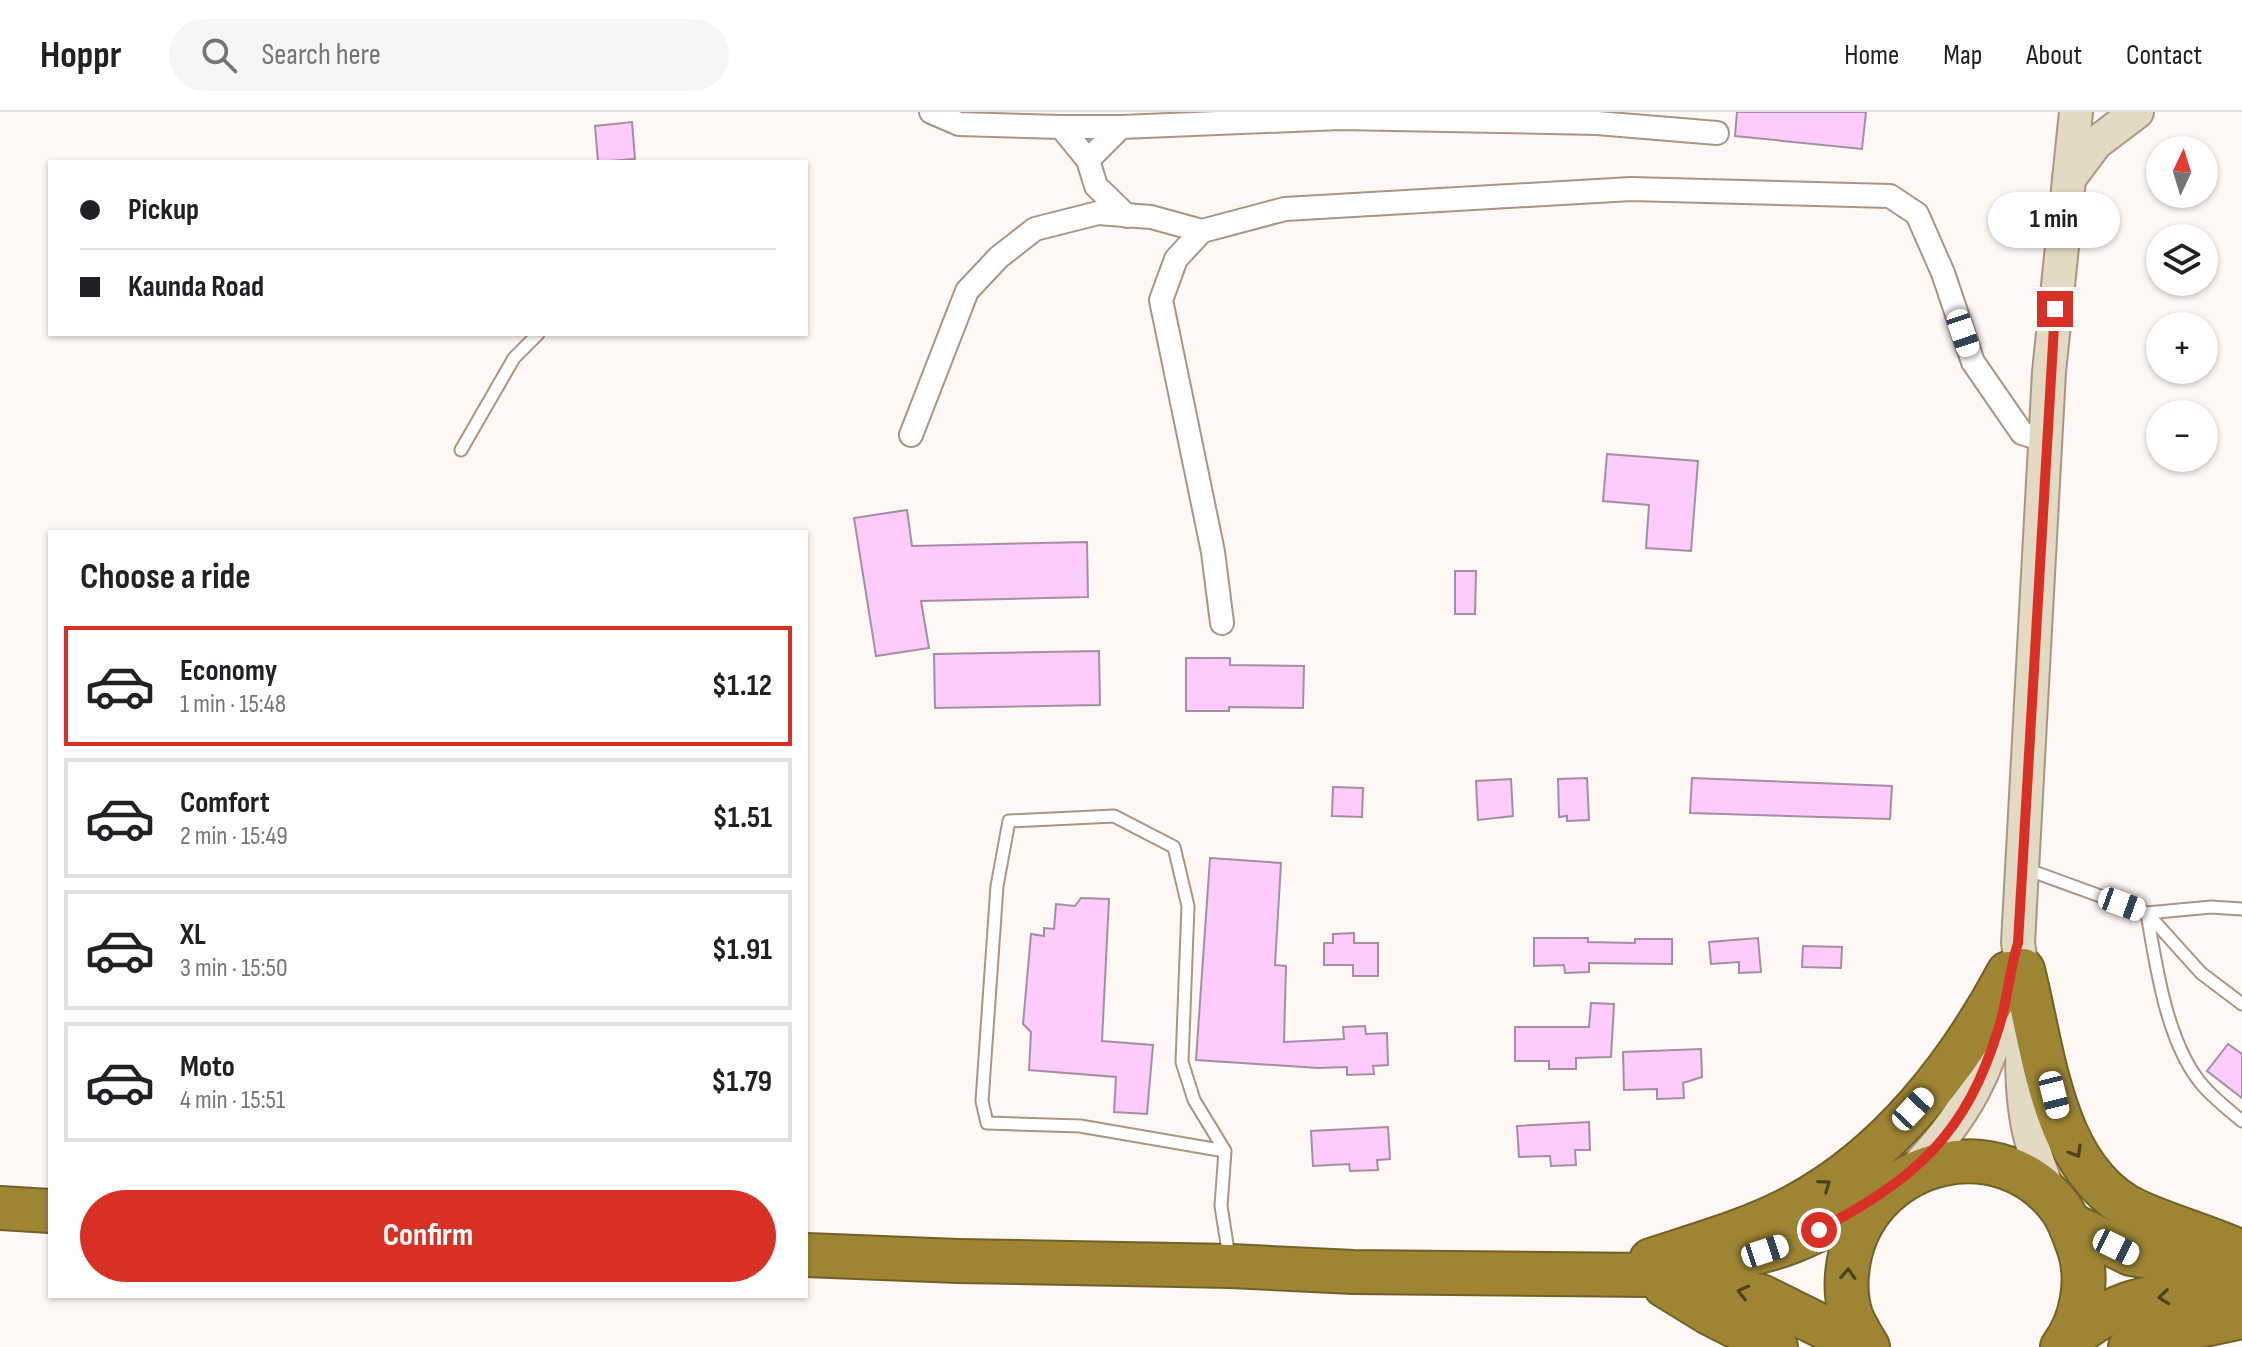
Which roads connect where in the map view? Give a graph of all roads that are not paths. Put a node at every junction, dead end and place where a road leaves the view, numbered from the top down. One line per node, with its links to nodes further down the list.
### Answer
1 (931, 112): 4 (street)
2 (2076, 112): 8 (main road)
3 (2137, 112): 8 (main road)
4 (1061, 127): 5 (street); 7 (street)
5 (1121, 127): 6 (street); 7 (street)
6 (1717, 133)
7 (1088, 160): 9 (street)
8 (2067, 182): 13 (main road)
9 (1127, 216): 10 (street); 12 (street)
10 (1202, 231): 13 (street); 15 (street)
11 (536, 336): 14 (lane)
12 (911, 435)
13 (2046, 441): 16 (main road)
14 (461, 450)
15 (1222, 623)
16 (2022, 867): 18 (lane); 19 (main road)
17 (2242, 909): 18 (lane)
18 (2147, 913): 20 (lane); 21 (lane)
19 (2016, 962): 23 (main road); 27 (main road); 28 (highway, one-way to 28); 31 (highway, one-way to 19)
20 (2242, 1004)
21 (2242, 1121)
22 (1225, 1151): 22 (lane); 30 (lane)
23 (1911, 1173): 24 (highway); 27 (highway)
24 (1877, 1200): 31 (highway); 37 (highway, one-way to 24)
25 (0, 1208): 26 (highway)
26 (48, 1211)
27 (2061, 1211): 32 (highway); 35 (highway)
28 (2242, 1252)
29 (808, 1255): 30 (highway)
30 (1231, 1266): 31 (highway)
31 (1651, 1268): 36 (highway); 37 (highway, one-way to 31)
32 (2242, 1271)
33 (2242, 1294): 35 (highway, one-way to 35)
34 (2242, 1317): 38 (highway)
35 (2065, 1343)
36 (1776, 1347)
37 (1866, 1347)
38 (2130, 1347)

